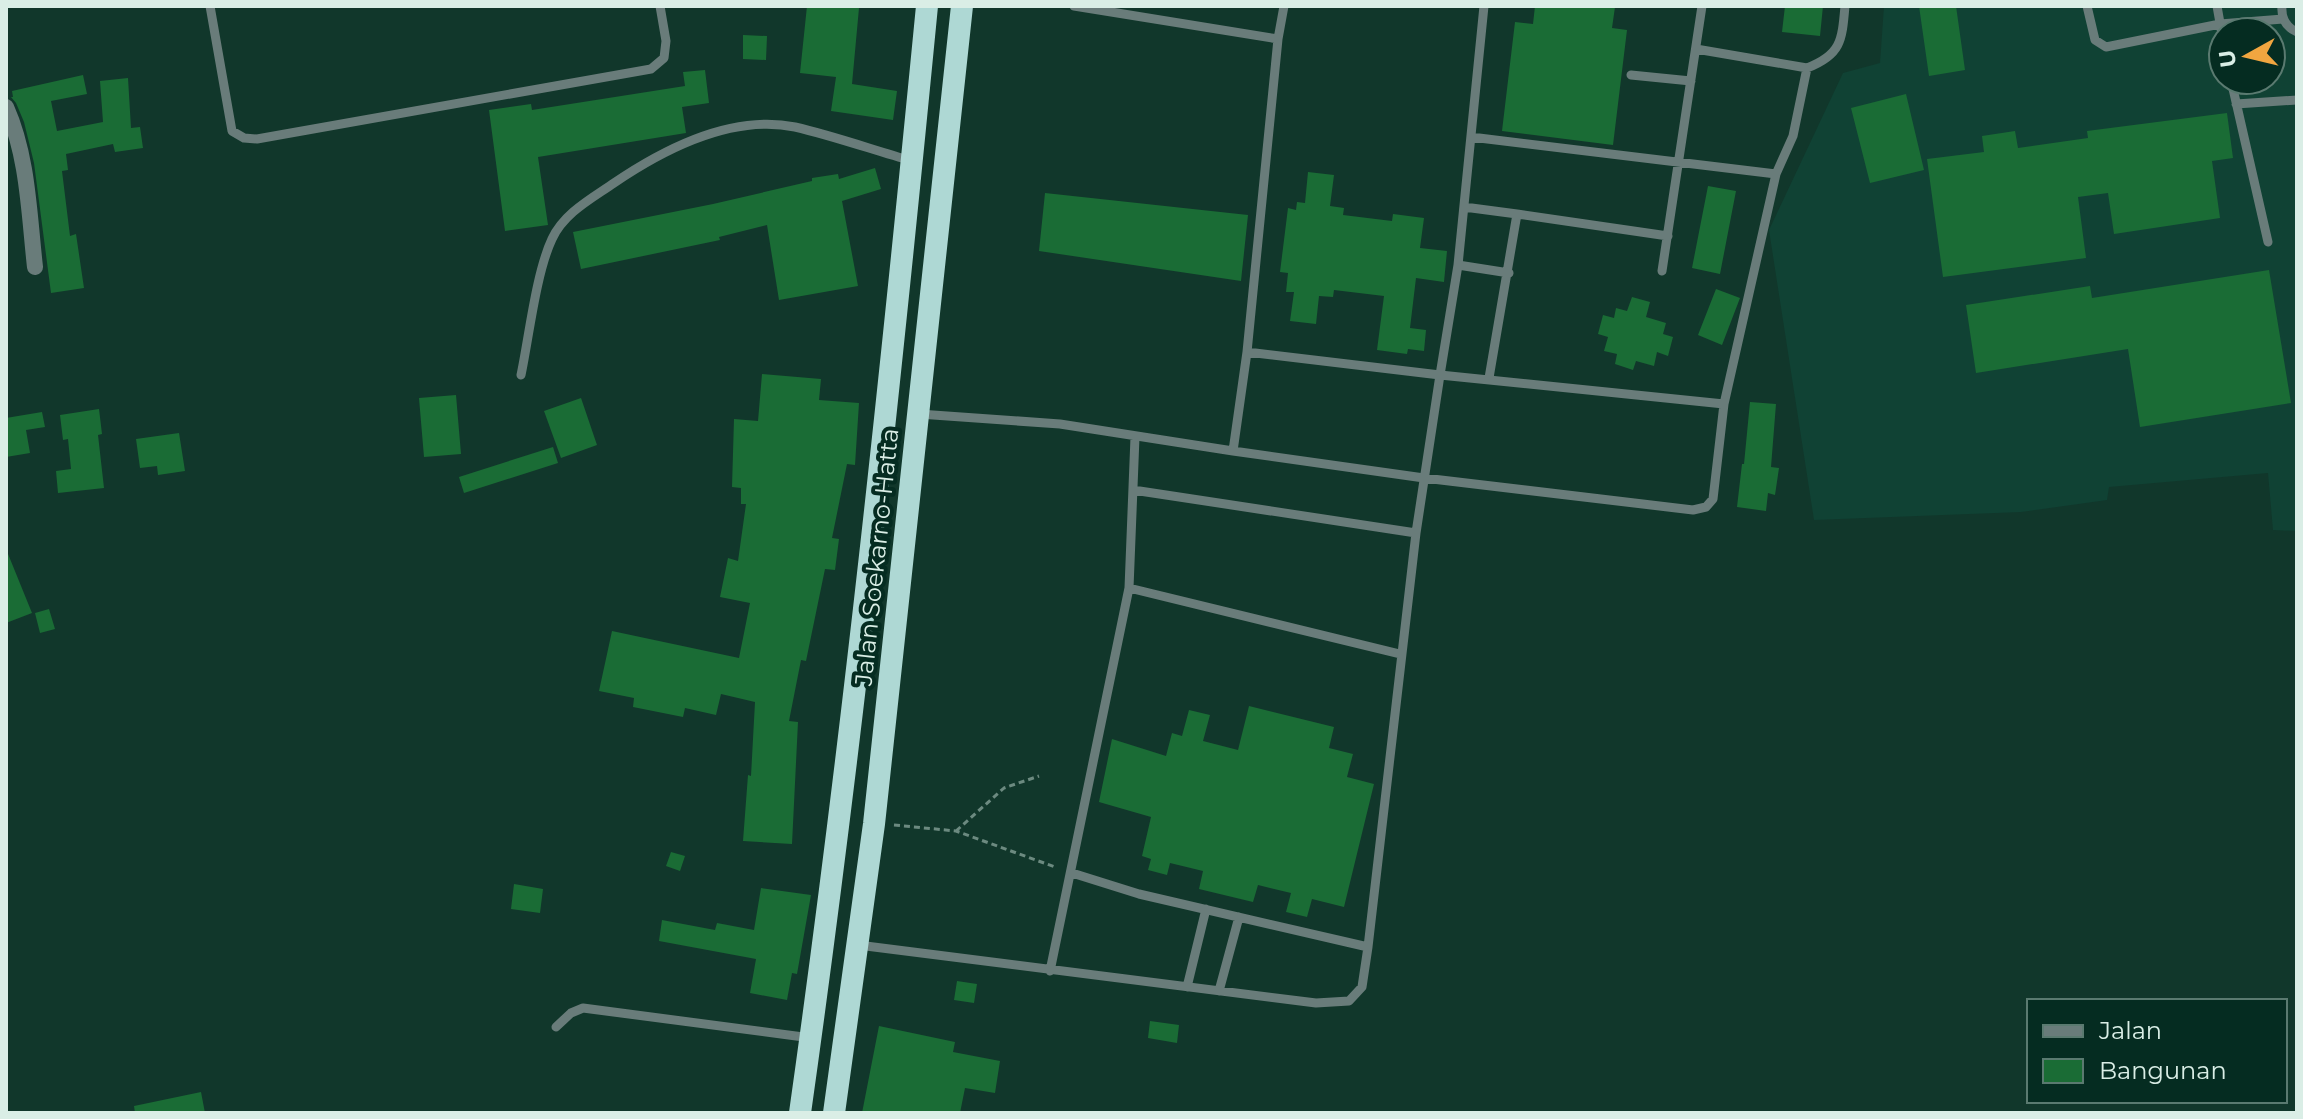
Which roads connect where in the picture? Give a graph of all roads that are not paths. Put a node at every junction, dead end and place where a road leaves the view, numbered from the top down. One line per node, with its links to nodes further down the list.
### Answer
1 (210, 6): 2 (lane)
2 (660, 6)
3 (927, 6): 22 (highway, Jalan Soekarno-Hatta)
4 (962, 6): 38 (highway, Jalan Soekarno-Hatta)
5 (1074, 6): 12 (lane)
6 (1284, 6): 12 (lane)
7 (1484, 6): 21 (lane)
8 (1702, 6): 13 (lane)
9 (1845, 6): 14 (lane)
10 (2087, 6): 11 (lane)
11 (2207, 27)
12 (1278, 39): 33 (lane)
13 (1696, 49): 14 (lane); 16 (lane)
14 (1807, 68): 24 (lane)
15 (1631, 75): 16 (lane)
16 (1691, 81): 23 (lane)
17 (2234, 96): 19 (lane)
18 (2297, 100): 19 (lane)
19 (2236, 104): 28 (lane)
20 (6, 107): 30 (street)
21 (1471, 137): 23 (lane); 25 (lane)
22 (912, 161): 34 (lane); 55 (highway, Jalan Soekarno-Hatta)
23 (1678, 162): 24 (lane); 27 (lane)
24 (1776, 174): 37 (lane)
25 (1464, 207): 26 (lane); 29 (lane)
26 (1517, 214): 27 (lane); 32 (lane)
27 (1668, 236): 31 (lane)
28 (2268, 242)
29 (1458, 265): 32 (lane); 35 (lane)
30 (35, 267)
31 (1662, 271)
32 (1509, 273): 36 (lane)
33 (1247, 352): 35 (lane); 40 (lane)
34 (521, 375)
35 (1440, 375): 36 (lane); 41 (lane)
36 (1489, 378): 37 (lane)
37 (1724, 404): 41 (lane)
38 (919, 414): 39 (lane); 49 (highway, Jalan Soekarno-Hatta)
39 (1135, 437): 40 (lane); 42 (lane)
40 (1233, 451): 41 (lane)
41 (1424, 478): 43 (lane)
42 (1133, 490): 43 (lane); 44 (lane)
43 (1416, 533): 45 (lane)
44 (1129, 588): 45 (lane); 46 (lane)
45 (1400, 654): 50 (lane)
46 (1072, 873): 47 (lane); 51 (lane)
47 (1206, 909): 48 (lane); 52 (lane)
48 (1239, 917): 50 (lane); 53 (lane)
49 (857, 945): 51 (lane); 57 (highway, Jalan Soekarno-Hatta)
50 (1368, 947): 53 (lane)
51 (1050, 971): 52 (lane)
52 (1187, 987): 53 (lane)
53 (1219, 991)
54 (556, 1027): 55 (lane)
55 (811, 1038): 56 (highway, Jalan Soekarno-Hatta)
56 (800, 1113)
57 (834, 1113)

